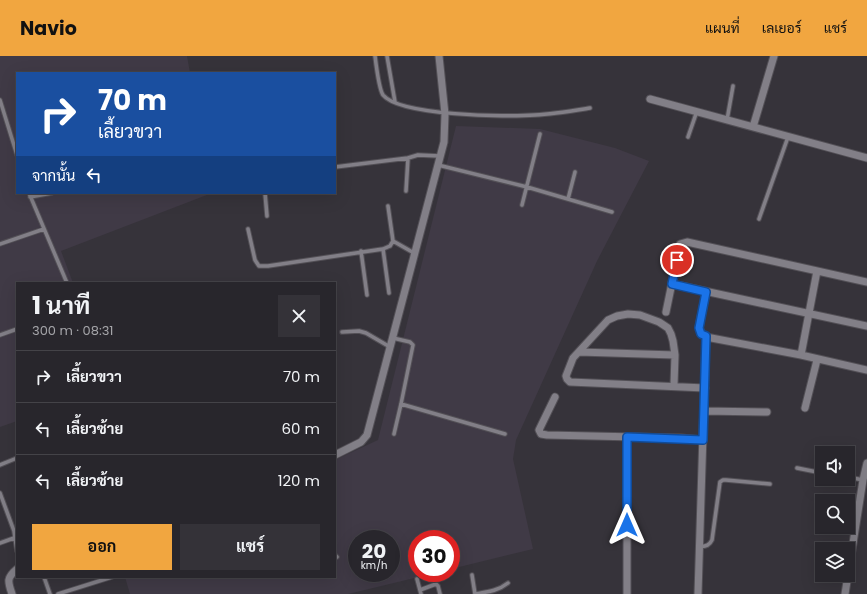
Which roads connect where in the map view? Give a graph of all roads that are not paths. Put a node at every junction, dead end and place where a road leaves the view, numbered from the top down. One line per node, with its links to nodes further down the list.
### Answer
1 (375, 56): 8 (lane)
2 (387, 56): 8 (lane)
3 (439, 56): 11 (street)
4 (774, 56): 13 (street)
5 (733, 86): 12 (lane)
6 (650, 99): 10 (street)
7 (0, 100): 17 (lane)
8 (395, 102): 11 (lane)
9 (590, 108): 11 (lane)
10 (697, 112): 12 (street); 15 (lane)
11 (445, 114): 18 (street)
12 (727, 120): 13 (street)
13 (753, 127): 16 (street)
14 (540, 134): 24 (lane)
15 (688, 137)
16 (788, 137): 20 (street); 34 (lane)
17 (16, 152)
18 (440, 156): 19 (lane); 21 (street)
19 (408, 158): 22 (lane); 25 (lane)
20 (867, 158)
21 (438, 165): 24 (lane); 41 (street)
22 (336, 167)
23 (575, 172): 29 (lane)
24 (527, 187): 29 (lane); 30 (lane)
25 (406, 191)
26 (41, 194): 28 (lane)
27 (265, 194): 33 (lane)
28 (30, 195): 35 (lane)
29 (568, 199): 32 (lane)
30 (522, 205)
31 (388, 206): 37 (lane)
32 (612, 212)
33 (268, 216)
34 (759, 219)
35 (44, 229): 38 (lane); 43 (lane)
36 (248, 229): 40 (lane)
37 (393, 241): 39 (lane); 41 (lane)
38 (0, 244)
39 (383, 248): 40 (lane); 47 (lane)
40 (361, 251): 48 (lane)
41 (415, 254): 56 (street)
42 (817, 271): 44 (street); 45 (street); 50 (street)
43 (67, 282)
44 (867, 282)
45 (672, 284): 46 (street); 49 (street)
46 (706, 292): 50 (street); 55 (street)
47 (388, 293)
48 (366, 295)
49 (666, 312)
50 (809, 314): 51 (street); 60 (street)
51 (867, 326)
52 (16, 329): 54 (lane)
53 (342, 332): 57 (lane)
54 (0, 335)
55 (706, 336): 60 (street); 64 (street)
56 (393, 338): 57 (street); 66 (lane)
57 (390, 347): 74 (street)
58 (579, 352): 59 (street); 59 (street); 63 (street)
59 (674, 355): 63 (street)
60 (802, 355): 61 (street)
61 (817, 360): 62 (street); 67 (street)
62 (867, 370)
63 (674, 385): 64 (street)
64 (705, 388): 68 (street)
65 (555, 397): 72 (street)
66 (401, 404): 70 (lane); 71 (lane)
67 (805, 408)
68 (704, 411): 69 (street); 73 (street)
69 (767, 412)
70 (394, 434)
71 (505, 434)
72 (627, 437): 73 (street); 102 (street)
73 (703, 440): 89 (street)
74 (336, 454)
75 (16, 458): 77 (lane)
76 (867, 463): 81 (street)
77 (0, 465)
78 (797, 468): 79 (lane)
79 (815, 471)
80 (855, 478): 81 (lane)
81 (863, 480): 86 (street)
82 (770, 484): 89 (lane)
83 (0, 493): 84 (lane)
84 (15, 530): 85 (lane)
85 (14, 538): 87 (lane); 88 (lane)
86 (853, 542)
87 (0, 543)
88 (16, 547)
89 (699, 548): 103 (street)
90 (16, 570): 98 (street)
91 (472, 575): 96 (lane)
92 (44, 578): 99 (lane)
93 (109, 578): 100 (lane)
94 (418, 582): 97 (lane)
95 (847, 582): 104 (street)
96 (508, 583)
97 (421, 592): 101 (lane)
98 (12, 594)
99 (50, 594)
100 (58, 594)
101 (440, 594)
102 (627, 594)
103 (698, 594)
104 (845, 594)

